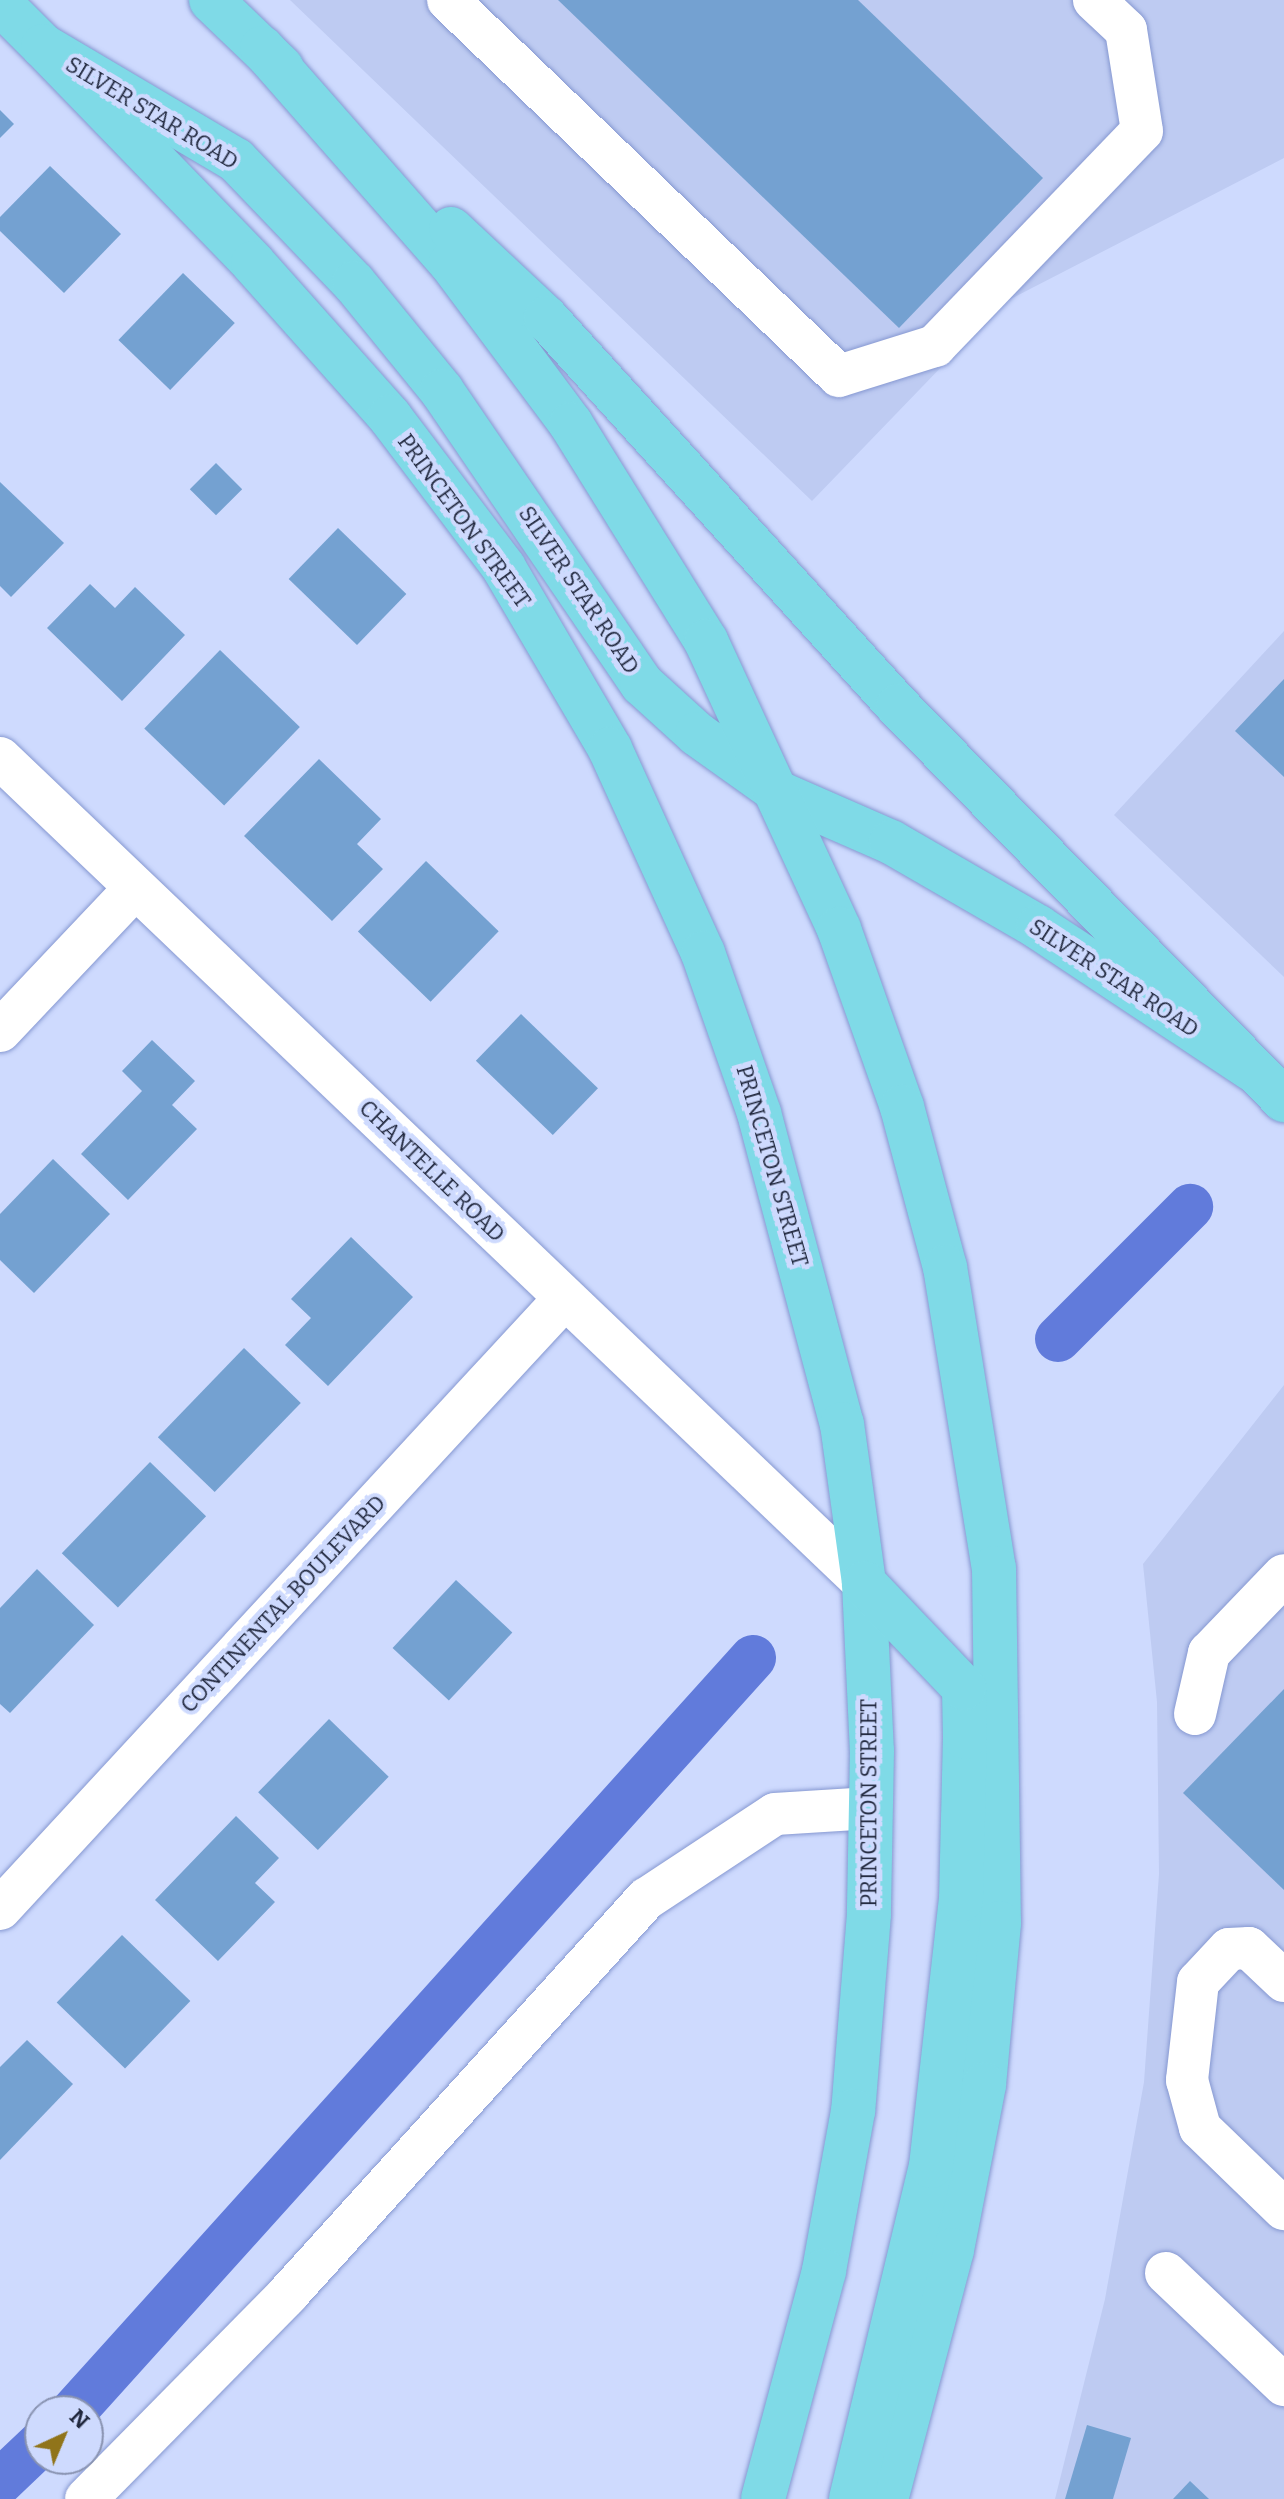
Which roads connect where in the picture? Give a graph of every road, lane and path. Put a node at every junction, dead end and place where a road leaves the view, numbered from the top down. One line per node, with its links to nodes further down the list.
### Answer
1 (211, 0): 6 (main road, SILVER STAR ROAD)
2 (448, 0): 3 (street)
3 (1094, 0)
4 (0, 3): 5 (main road, SILVER STAR ROAD)
5 (43, 46): 8 (main road, SILVER STAR ROAD); 15 (main road, PRINCETON STREET)
6 (262, 48): 8 (main road); 11 (main road, SILVER STAR ROAD)
7 (0, 758): 9 (street, CHANTELLE ROAD)
8 (781, 794): 11 (main road, SILVER STAR ROAD); 26 (main road)
9 (135, 888): 10 (street); 13 (street, CHANTELLE ROAD)
10 (0, 1031)
11 (1252, 1069): 12 (main road, SILVER STAR ROAD)
12 (1284, 1100)
13 (565, 1298): 15 (street, CHANTELLE ROAD); 18 (street, CONTINENTAL BOULEVARD)
14 (1284, 1575): 16 (street)
15 (864, 1583): 17 (main road, PRINCETON STREET); 25 (main road)
16 (1195, 1714)
17 (871, 1808): 23 (street); 24 (main road, PRINCETON STREET)
18 (0, 1909)
19 (1284, 1981): 20 (street)
20 (1284, 2209)
21 (1166, 2273): 22 (street)
22 (1284, 2385)
23 (86, 2499)
24 (763, 2499)
25 (851, 2499)
26 (886, 2499)

